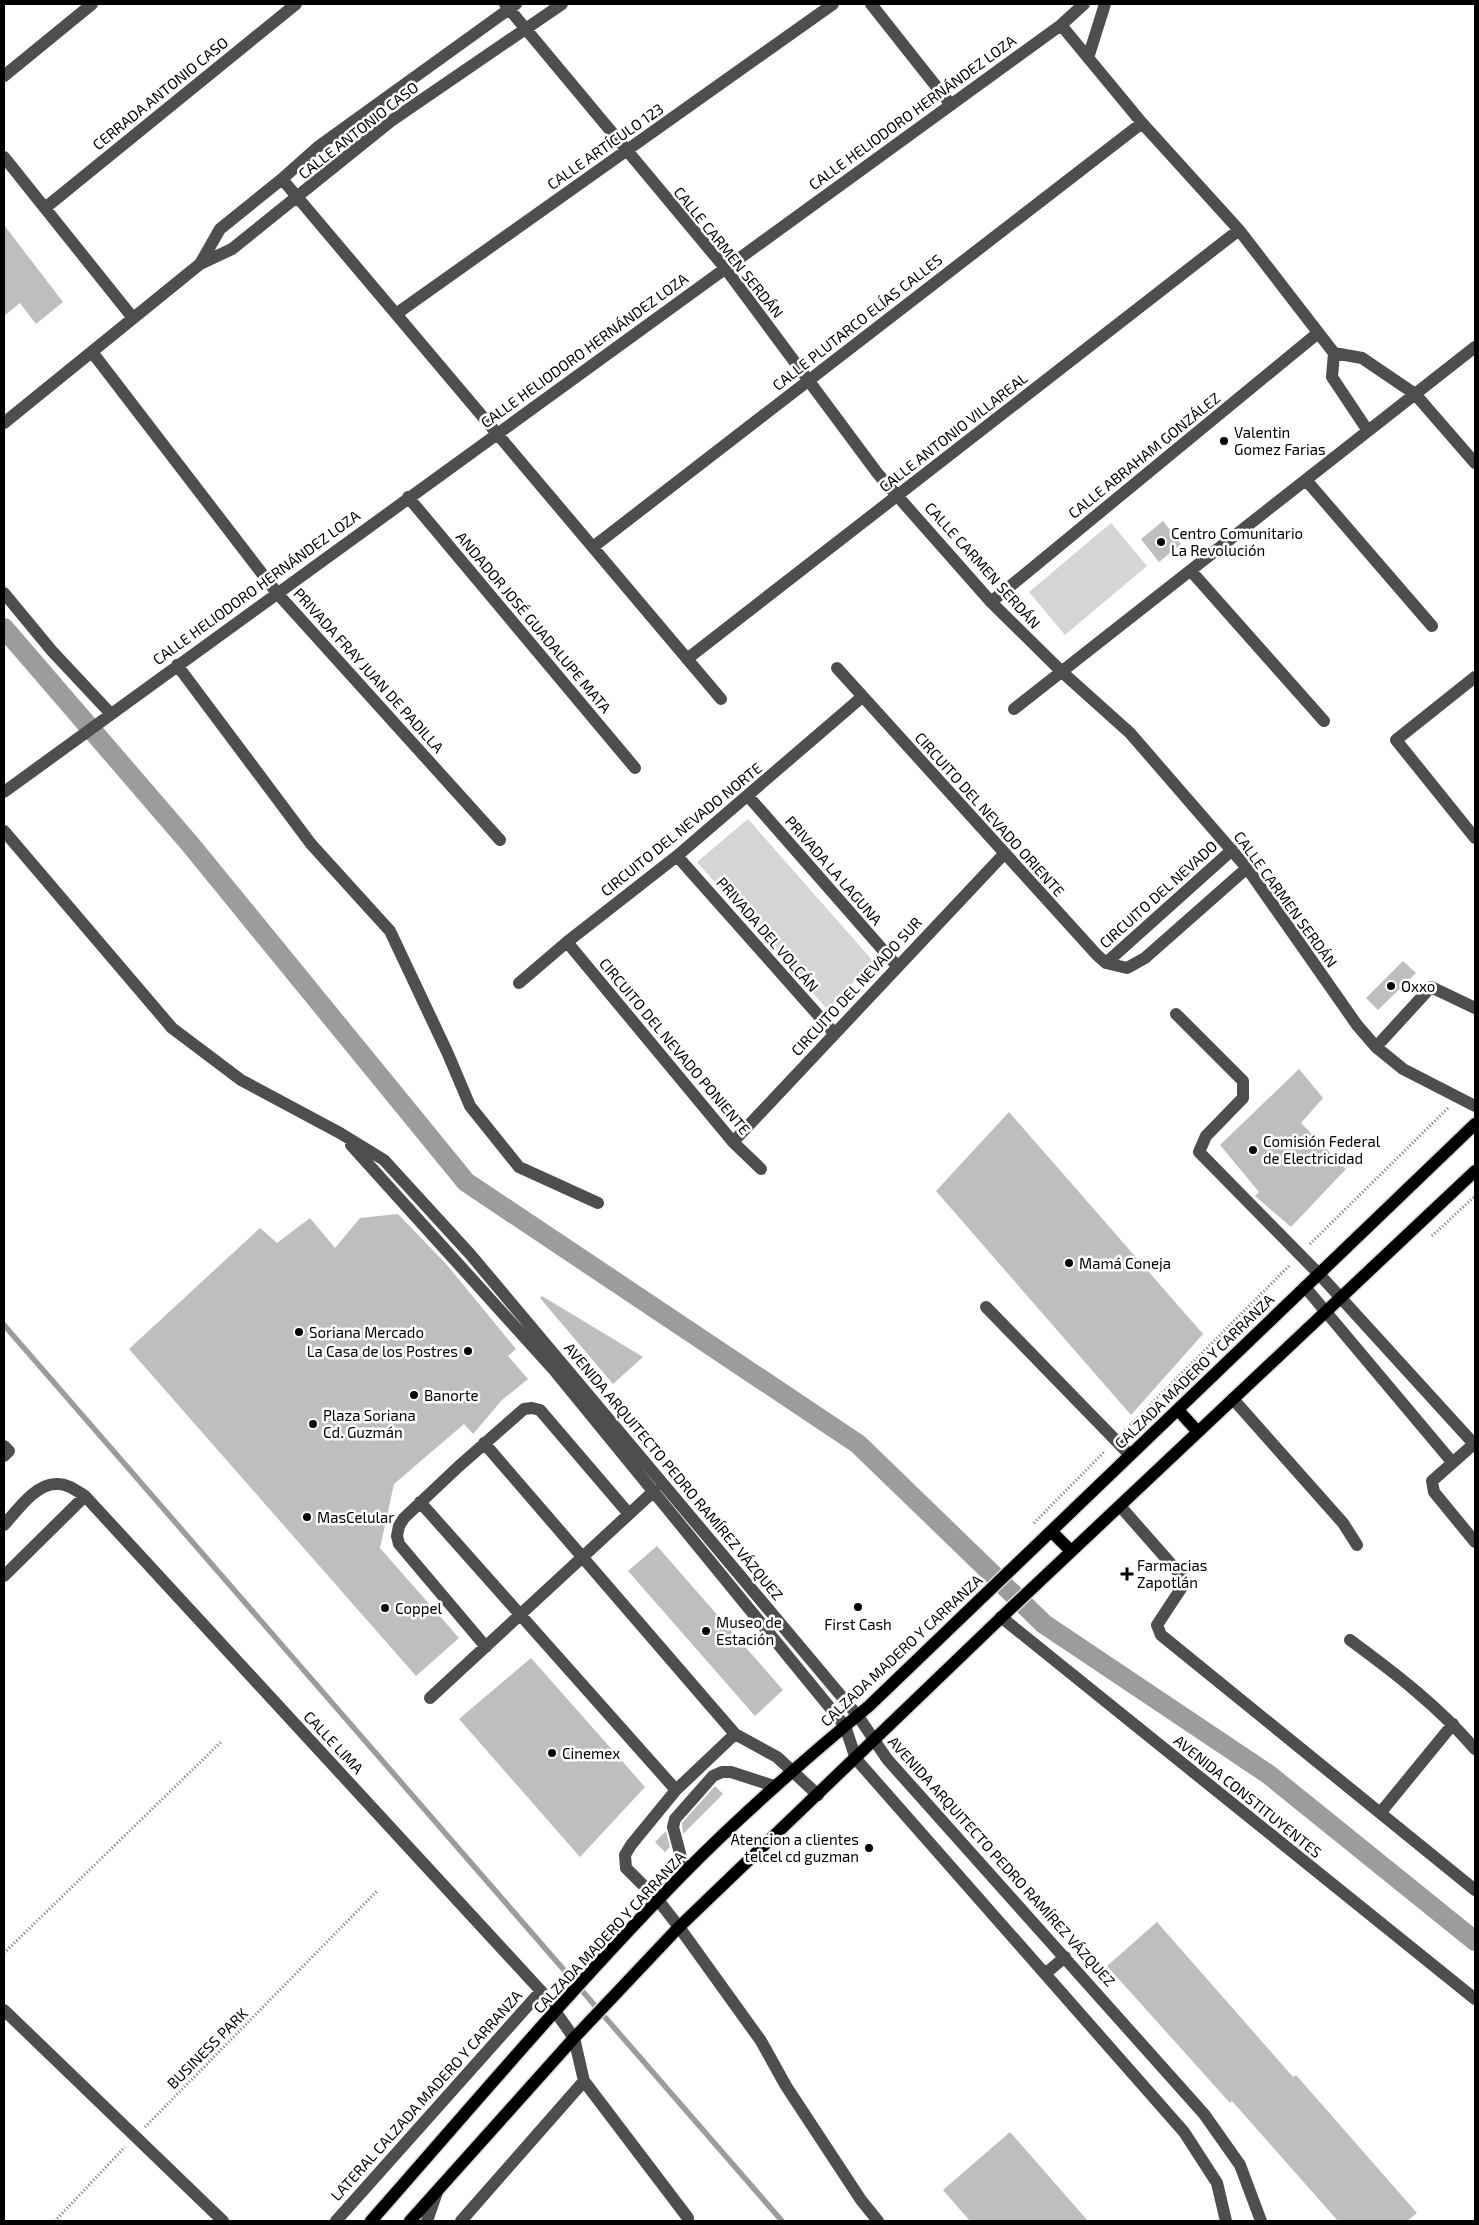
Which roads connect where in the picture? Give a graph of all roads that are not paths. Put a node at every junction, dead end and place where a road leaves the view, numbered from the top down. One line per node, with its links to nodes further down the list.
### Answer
1 (92, 4): 12 (street)
2 (296, 4): 19 (street, CERRADA ANTONIO CASO)
3 (562, 4): 10 (street, CALLE ANTONIO CASO)
4 (832, 4): 15 (street, CALLE ARTÍCULO 123)
5 (871, 4): 13 (street)
6 (1084, 4): 9 (street, CALLE HELIODORO HERNÁNDEZ LOZA)
7 (1104, 4): 11 (street)
8 (511, 5): 10 (street, CALLE CARMEN SERDÁN); 17 (street, CALLE ANTONIO CASO)
9 (1061, 25): 11 (street); 13 (street, CALLE HELIODORO HERNÁNDEZ LOZA)
10 (526, 29): 15 (street, CALLE CARMEN SERDÁN); 18 (street, CALLE ANTONIO CASO)
11 (1088, 58): 14 (street)
12 (4, 76)
13 (951, 105): 22 (street, CALLE HELIODORO HERNÁNDEZ LOZA)
14 (1142, 123): 20 (street); 29 (street, CALLE PLUTARCO ELÍAS CALLES)
15 (626, 150): 22 (street, CALLE CARMEN SERDÁN); 23 (street, CALLE ARTÍCULO 123)
16 (4, 157): 19 (street)
17 (282, 179): 18 (street); 21 (street, CALLE ANTONIO CASO)
18 (298, 198): 21 (street, CALLE ANTONIO CASO); 23 (street)
19 (45, 208): 24 (street)
20 (1239, 230): 25 (street); 36 (street, CALLE ANTONIO VILLAREAL)
21 (200, 264): 24 (street, CALLE ANTONIO CASO)
22 (724, 268): 29 (street, CALLE CARMEN SERDÁN); 33 (street, CALLE HELIODORO HERNÁNDEZ LOZA)
23 (396, 314): 33 (street)
24 (133, 318): 27 (street, CALLE ANTONIO CASO)
25 (1318, 333): 28 (street); 42 (street, CALLE ABRAHAM GONZÁLEZ)
26 (1475, 347): 30 (street)
27 (92, 352): 31 (street, CALLE ANTONIO CASO); 41 (street, PRIVADA FRAY JUAN DE PADILLA)
28 (1334, 354): 30 (street); 32 (street)
29 (809, 380): 36 (street, CALLE CARMEN SERDÁN); 38 (street, CALLE PLUTARCO ELÍAS CALLES)
30 (1415, 394): 32 (street); 34 (street)
31 (4, 423)
32 (1368, 431): 35 (street)
33 (497, 434): 37 (street, CALLE HELIODORO HERNÁNDEZ LOZA); 38 (street)
34 (1475, 463)
35 (1306, 480): 39 (street); 43 (street)
36 (898, 495): 42 (street, CALLE CARMEN SERDÁN); 44 (street, CALLE ANTONIO VILLAREAL)
37 (408, 497): 41 (street, CALLE HELIODORO HERNÁNDEZ LOZA); 54 (street, ANDADOR JOSÉ GUADALUPE MATA)
38 (593, 547): 44 (street)
39 (1191, 570): 47 (street); 53 (street)
40 (4, 593): 52 (street)
41 (277, 593): 45 (street, CALLE HELIODORO HERNÁNDEZ LOZA); 59 (street, PRIVADA FRAY JUAN DE PADILLA)
42 (991, 602): 47 (street, CALLE CARMEN SERDÁN)
43 (1432, 626)
44 (687, 659): 50 (street)
45 (177, 665): 52 (street, CALLE HELIODORO HERNÁNDEZ LOZA); 78 (street)
46 (837, 668): 49 (street, CIRCUITO DEL NEVADO ORIENTE)
47 (1062, 672): 51 (street); 60 (street, CALLE CARMEN SERDÁN)
48 (1475, 678): 58 (street)
49 (862, 697): 56 (street, CIRCUITO DEL NEVADO NORTE); 61 (street, CIRCUITO DEL NEVADO ORIENTE)
50 (721, 699)
51 (1014, 709)
52 (106, 717): 55 (street, CALLE HELIODORO HERNÁNDEZ LOZA)
53 (1324, 722)
54 (635, 768)
55 (4, 792)
56 (748, 796): 62 (street, CIRCUITO DEL NEVADO NORTE); 66 (street, PRIVADA LA LAGUNA)
57 (4, 831): 74 (street, AVENIDA ARQUITECTO PEDRO RAMÍREZ VÁZQUEZ)
58 (1475, 838)
59 (500, 840)
60 (1232, 850): 63 (street, CALLE CARMEN SERDÁN); 65 (street, CIRCUITO DEL NEVADO)
61 (1004, 854): 65 (street, CIRCUITO DEL NEVADO ORIENTE); 66 (street, CIRCUITO DEL NEVADO SUR)
62 (678, 856): 64 (street, CIRCUITO DEL NEVADO NORTE); 70 (street, PRIVADA DEL VOLCÁN)
63 (1247, 868): 65 (street); 71 (street, CALLE CARMEN SERDÁN)
64 (566, 942): 67 (street, CIRCUITO DEL NEVADO NORTE); 75 (street, CIRCUITO DEL NEVADO PONIENTE)
65 (1106, 963)
66 (897, 966): 70 (street, CIRCUITO DEL NEVADO SUR)
67 (519, 982)
68 (1475, 1008): 71 (street)
69 (1176, 1014): 79 (street)
70 (834, 1033): 75 (street, CIRCUITO DEL NEVADO SUR)
71 (1376, 1047): 72 (street, CALLE CARMEN SERDÁN)
72 (1475, 1106)
73 (1475, 1124): 79 (main road, CALZADA MADERO Y CARRANZA)
74 (340, 1133): 91 (street, AVENIDA ARQUITECTO PEDRO RAMÍREZ VÁZQUEZ); 108 (street, AVENIDA ARQUITECTO PEDRO RAMÍREZ VÁZQUEZ)
75 (733, 1142): 76 (street, CIRCUITO DEL NEVADO PONIENTE)
76 (761, 1169)
77 (1475, 1171): 81 (main road)
78 (598, 1204)
79 (1319, 1274): 80 (main road, CALZADA MADERO Y CARRANZA); 81 (street)
80 (1305, 1288): 83 (street); 85 (main road, CALZADA MADERO Y CARRANZA)
81 (1341, 1298): 83 (main road); 88 (street)
82 (986, 1307): 89 (street)
83 (1325, 1312): 84 (main road); 90 (street)
84 (1233, 1399): 86 (main road); 99 (street)
85 (1178, 1410): 86 (main road); 89 (main road, CALZADA MADERO Y CARRANZA)
86 (1198, 1432): 94 (main road)
87 (484, 1443): 93 (street); 95 (street); 101 (street)
88 (1474, 1443): 90 (street)
89 (1130, 1455): 97 (main road, CALZADA MADERO Y CARRANZA)
90 (1452, 1462): 98 (street)
91 (654, 1491): 95 (street); 110 (street, AVENIDA ARQUITECTO PEDRO RAMÍREZ VÁZQUEZ)
92 (85, 1496): 96 (street); 102 (street); 126 (street, CALLE LIMA)
93 (420, 1502): 104 (street); 106 (street)
94 (1120, 1506): 100 (main road); 119 (street)
95 (629, 1514): 101 (street)
96 (4, 1525)
97 (1051, 1531): 100 (main road); 108 (main road, CALZADA MADERO Y CARRANZA)
98 (1475, 1542)
99 (1357, 1545)
100 (1071, 1551): 103 (main road)
101 (582, 1557): 104 (street); 111 (street)
102 (4, 1576)
103 (1004, 1614): 112 (main road); 127 (street, AVENIDA CONSTITUYENTES)
104 (520, 1615): 106 (street); 117 (street)
105 (1350, 1640): 109 (street)
106 (486, 1647): 107 (street)
107 (430, 1698)
108 (858, 1716): 110 (main road, CALZADA MADERO Y CARRANZA); 112 (street, AVENIDA ARQUITECTO PEDRO RAMÍREZ VÁZQUEZ)
109 (1453, 1724): 113 (street); 119 (street)
110 (845, 1726): 114 (street, AVENIDA ARQUITECTO PEDRO RAMÍREZ VÁZQUEZ); 115 (main road, CALZADA MADERO Y CARRANZA)
111 (735, 1734): 115 (street); 117 (street)
112 (874, 1741): 114 (main road); 124 (street, AVENIDA ARQUITECTO PEDRO RAMÍREZ VÁZQUEZ)
113 (1475, 1749)
114 (856, 1759): 118 (main road); 125 (street, AVENIDA ARQUITECTO PEDRO RAMÍREZ VÁZQUEZ)
115 (792, 1771): 116 (main road, CALZADA MADERO Y CARRANZA); 118 (street)
116 (774, 1786): 120 (main road, CALZADA MADERO Y CARRANZA); 120 (street)
117 (676, 1790): 122 (street)
118 (818, 1795): 123 (main road)
119 (1381, 1812): 121 (street)
120 (685, 1872): 122 (main road, CALZADA MADERO Y CARRANZA)
121 (1475, 1890)
122 (658, 1900): 123 (street); 128 (main road, CALZADA MADERO Y CARRANZA)
123 (680, 1927): 130 (main road); 140 (street)
124 (1065, 1957): 125 (street); 142 (street, AVENIDA ARQUITECTO PEDRO RAMÍREZ VÁZQUEZ)
125 (1045, 1974): 141 (street, AVENIDA ARQUITECTO PEDRO RAMÍREZ VÁZQUEZ)
126 (541, 1991): 128 (street, CALLE LIMA); 135 (street, LATERAL CALZADA MADERO Y CARRANZA)
127 (1475, 1999)
128 (560, 2008): 130 (street, CALLE LIMA); 136 (main road, CALZADA MADERO Y CARRANZA)
129 (4, 2010): 134 (street)
130 (574, 2038): 131 (street, CALLE LIMA); 132 (main road)
131 (584, 2081): 133 (street); 139 (street)
132 (437, 2192): 137 (main road); 138 (street)
133 (688, 2218)
134 (223, 2221)
135 (336, 2221)
136 (371, 2221)
137 (410, 2221)
138 (427, 2221)
139 (461, 2221)
140 (878, 2221)
141 (1226, 2221)
142 (1261, 2221)

